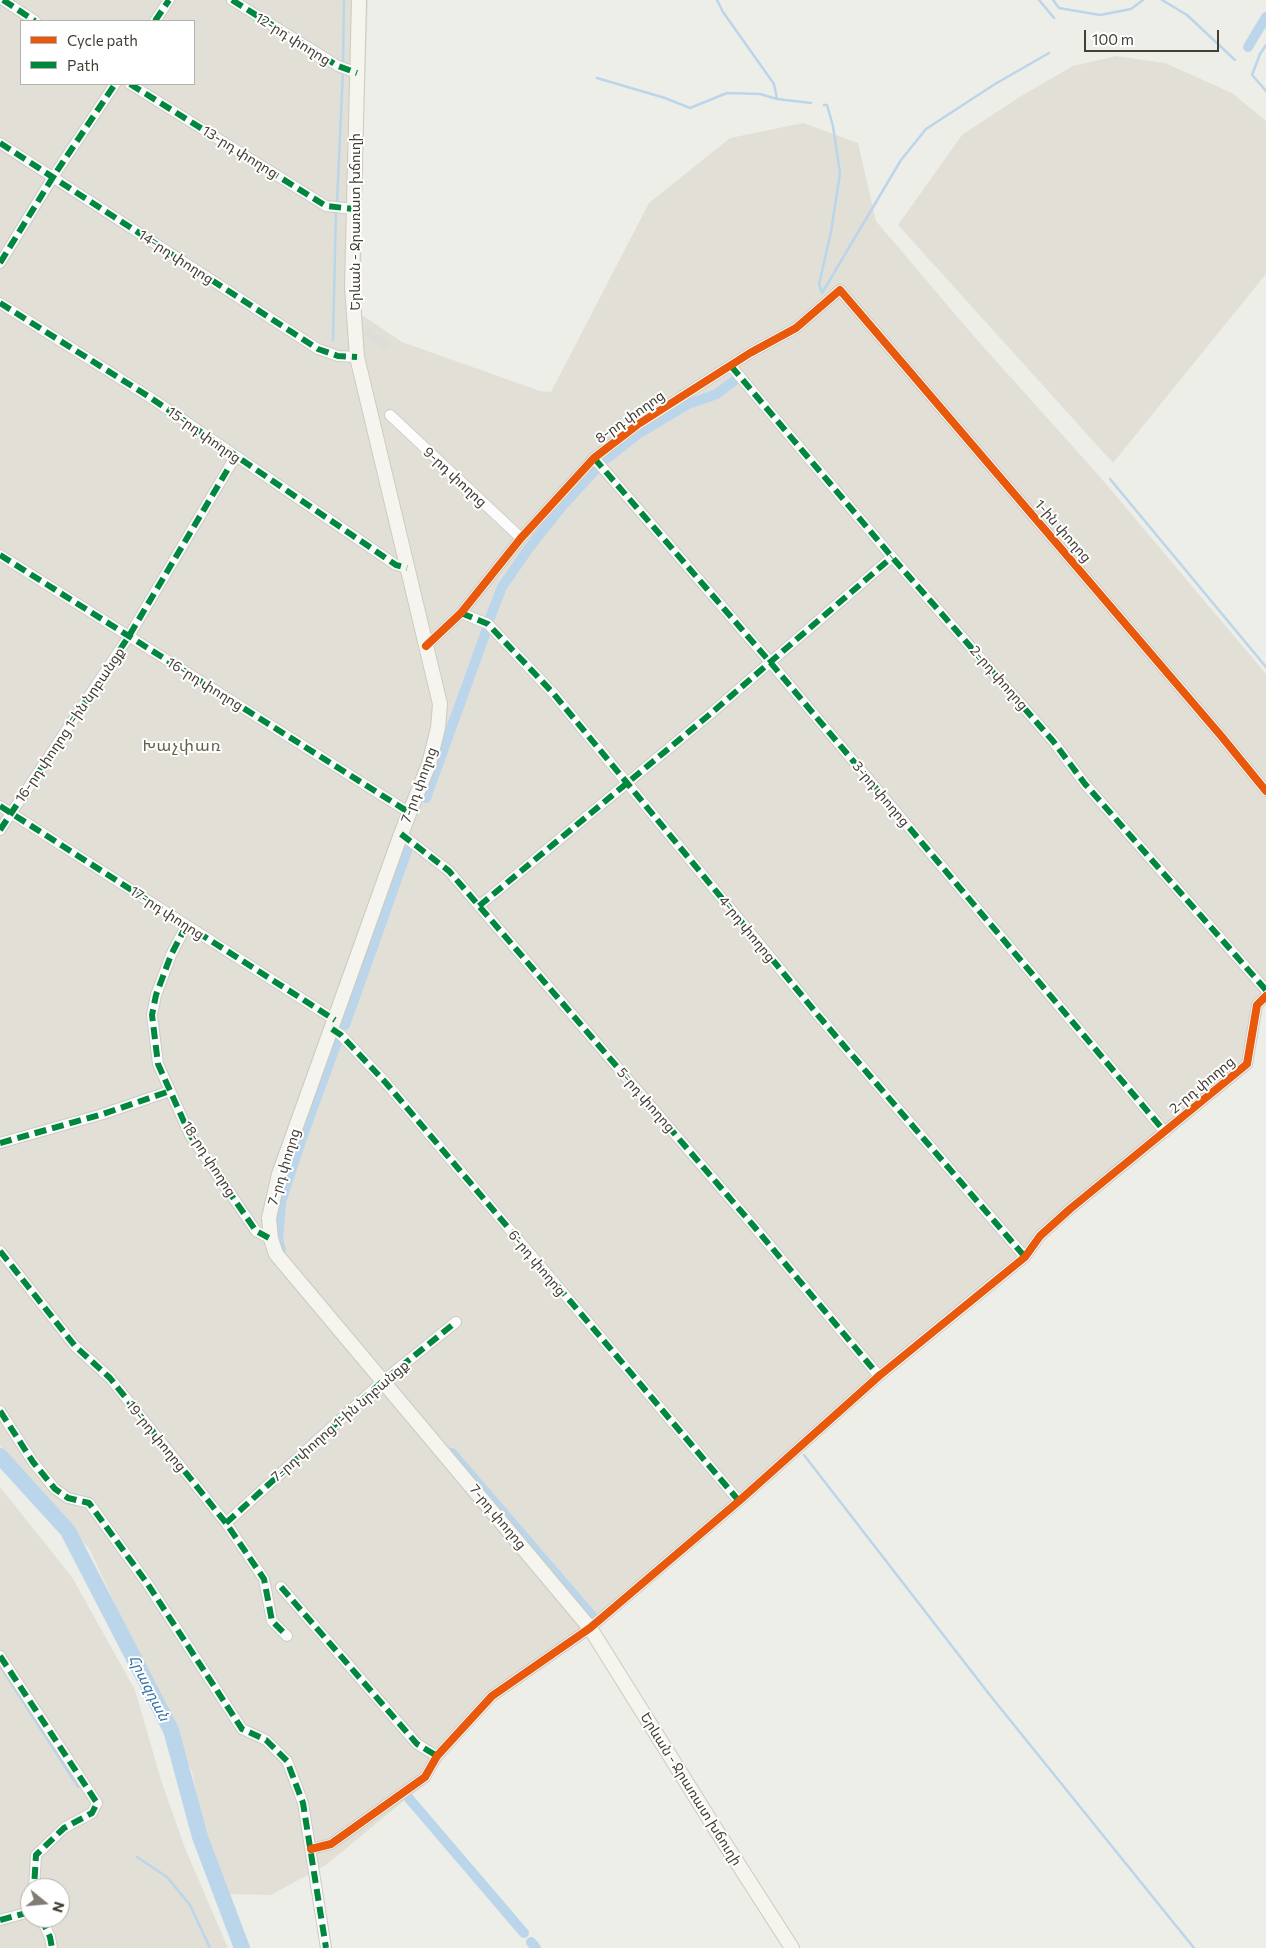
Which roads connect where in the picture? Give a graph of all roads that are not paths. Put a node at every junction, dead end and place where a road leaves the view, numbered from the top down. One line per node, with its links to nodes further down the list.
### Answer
1 (3, 0): 5 (street)
2 (169, 0): 6 (street)
3 (232, 0): 7 (street, 12-րդ փողոց)
4 (359, 0): 7 (main road, Երևան - Ջրառատ խճուղի)
5 (33, 20)
6 (156, 20)
7 (355, 72): 12 (main road, Երևան - Ջրառատ խճուղի)
8 (114, 85): 11 (street)
9 (132, 85): 12 (street, 13-րդ փողոց)
10 (0, 143): 11 (street, 14-րդ փողոց)
11 (52, 177): 13 (street); 16 (street, 14-րդ փողոց)
12 (354, 208): 16 (main road, Երևան - Ջրառատ խճուղի)
13 (0, 263)
14 (840, 290): 17 (street, 8-րդ փողոց); 30 (street, 1-ին փողոց)
15 (0, 304): 19 (street, 15-րդ փողոց)
16 (357, 357): 24 (main road, Երևան - Ջրառատ խճուղի)
17 (731, 366): 20 (street, 8-րդ փողոց); 23 (street, 2-րդ փողոց)
18 (390, 415): 21 (street, 9-րդ փողոց)
19 (235, 457): 24 (street, 15-րդ փողոց); 26 (street, 16-րդ փողոց 1-ին նրբանցք)
20 (594, 458): 21 (street, 8-րդ փողոց); 28 (street, 3-րդ փողոց)
21 (521, 538): 25 (street, 8-րդ փողոց)
22 (0, 555): 26 (street, 16-րդ փողոց)
23 (892, 557): 28 (street); 38 (street, 2-րդ փողոց)
24 (407, 568): 27 (main road, Երևան - Ջրառատ խճուղի)
25 (460, 613): 27 (street, 8-րդ փողոց); 29 (street, 4-րդ փողոց)
26 (130, 636): 32 (street, 16-րդ փողոց 1-ին նրբանցք); 33 (street, 16-րդ փողոց)
27 (426, 646): 33 (main road, 7-րդ փողոց)
28 (770, 662): 29 (street); 42 (street, 3-րդ փողոց)
29 (626, 784): 36 (street); 46 (street, 4-րդ փողոց)
30 (1266, 791)
31 (0, 806): 32 (street, 17-րդ փողոց)
32 (11, 813): 34 (street); 37 (street, 17-րդ փողոց)
33 (410, 814): 35 (main road, 7-րդ փողոց)
34 (0, 830)
35 (401, 834): 36 (street, 5-րդ փողոց); 40 (main road, 7-րդ փողոց)
36 (479, 906): 48 (street, 5-րդ փողոց)
37 (186, 926): 40 (street, 17-րդ փողոց); 41 (street, 18-րդ փողոց)
38 (1266, 990)
39 (1266, 996): 42 (street, 2-րդ փողոց)
40 (334, 1024): 44 (main road, 7-րդ փողոց); 51 (street, 6-րդ փողոց)
41 (170, 1091): 43 (street); 44 (street, 18-րդ փողոց)
42 (1165, 1132): 46 (street, 2-րդ փողոց)
43 (0, 1144)
44 (271, 1240): 49 (main road, 7-րդ փողոց)
45 (0, 1251): 52 (street, 19-րդ փողոց)
46 (1025, 1257): 48 (street, 2-րդ փողոց)
47 (456, 1322): 49 (street, 7-րդ փողոց 1-ին նրբանցք)
48 (880, 1376): 51 (street, 2-րդ փողոց)
49 (383, 1381): 52 (street, 7-րդ փողոց 1-ին նրբանցք); 54 (main road, 7-րդ փողոց)
50 (0, 1411): 58 (street)
51 (739, 1501): 54 (street, 2-րդ փողոց)
52 (226, 1523): 55 (street, 19-րդ փողոց)
53 (281, 1587): 57 (street)
54 (590, 1628): 57 (street, 2-րդ փողոց); 65 (main road, Երևան - Ջրառատ խճուղի)
55 (287, 1636)
56 (0, 1656): 59 (street)
57 (437, 1756): 58 (street, 2-րդ փողոց)
58 (311, 1849): 64 (street)
59 (35, 1878)
60 (20, 1915): 61 (street)
61 (0, 1920)
62 (45, 1928): 63 (street)
63 (52, 1948)
64 (326, 1948)
65 (792, 1948)

